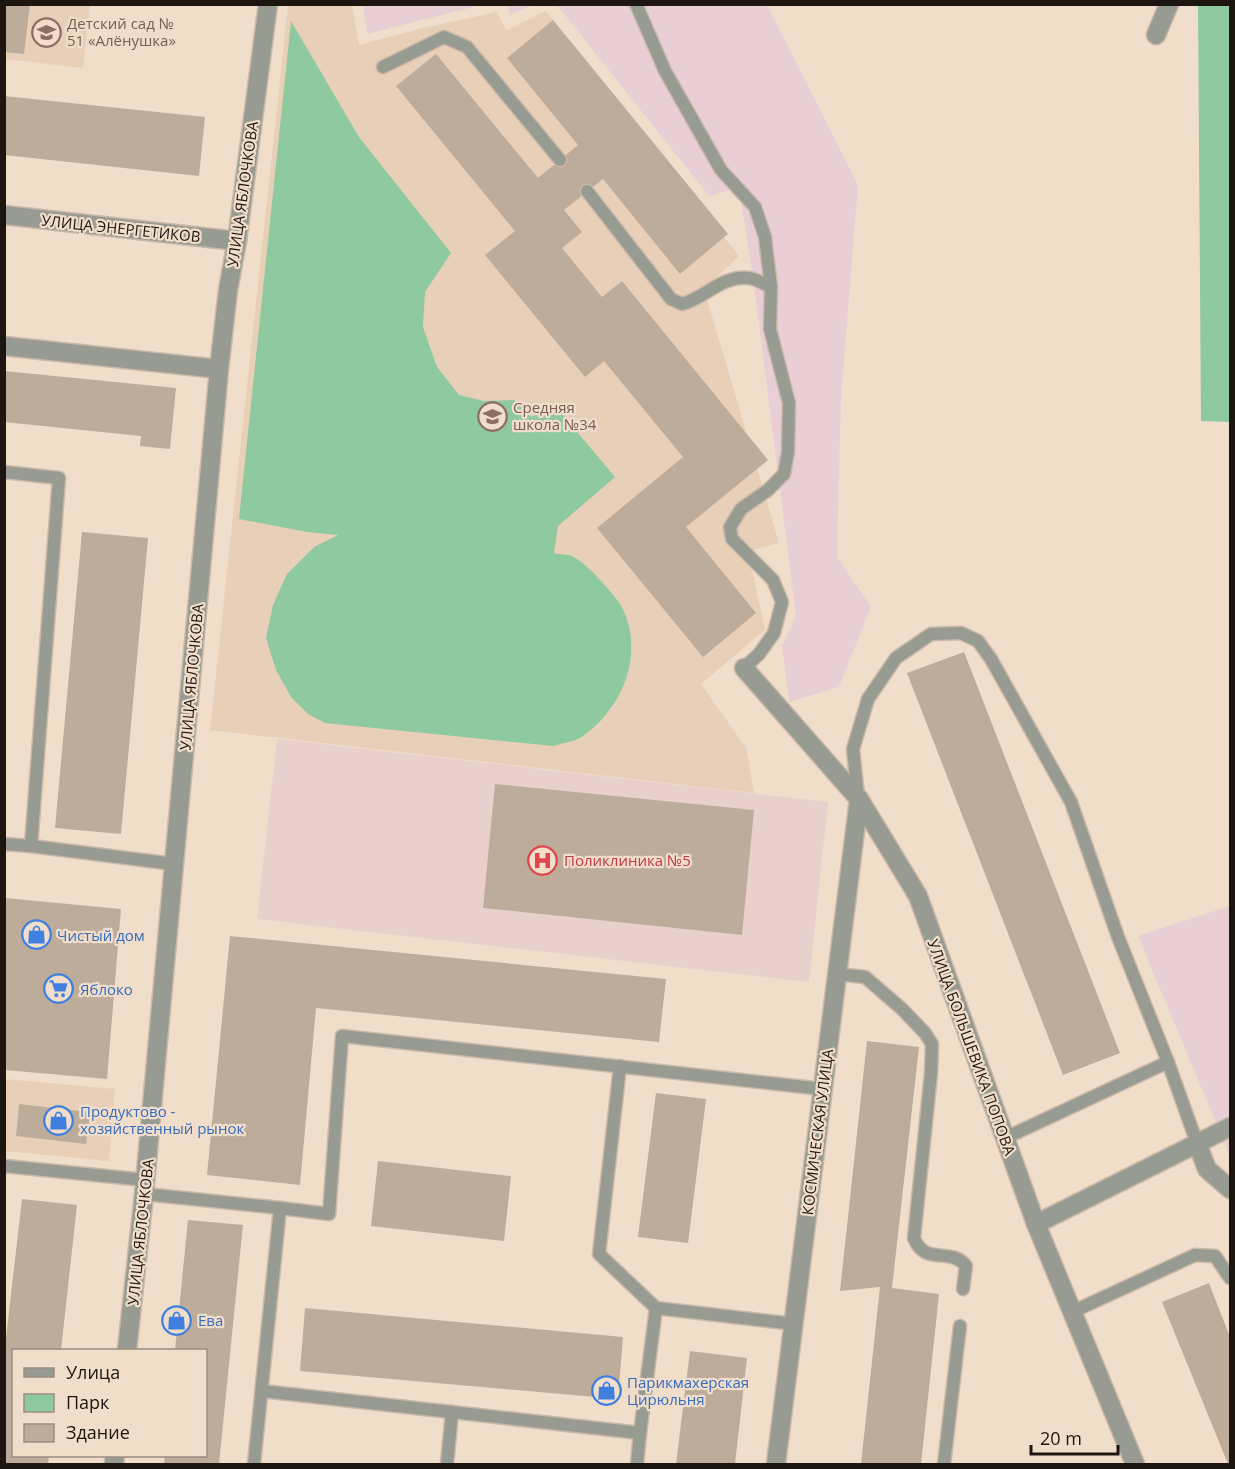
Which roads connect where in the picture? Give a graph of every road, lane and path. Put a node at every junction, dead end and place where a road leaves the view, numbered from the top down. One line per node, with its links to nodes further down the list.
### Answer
1 (268, 4): 9 (street, УЛИЦА ЯБЛОЧКОВА)
2 (636, 4): 10 (lane)
3 (1169, 4): 4 (street)
4 (1156, 35)
5 (383, 67): 6 (lane)
6 (560, 159)
7 (587, 191): 10 (lane)
8 (4, 215): 9 (street, УЛИЦА ЭНЕРГЕТИКОВ)
9 (237, 241): 12 (street, УЛИЦА ЯБЛОЧКОВА)
10 (771, 287): 14 (lane)
11 (4, 346): 12 (street)
12 (219, 369): 18 (street, УЛИЦА ЯБЛОЧКОВА)
13 (4, 472): 17 (lane)
14 (744, 668): 15 (street, УЛИЦА БОЛЬШЕВИКА ПОПОВА)
15 (859, 799): 19 (street, КОСМИЧЕСКАЯ УЛИЦА); 20 (lane); 24 (street, УЛИЦА БОЛЬШЕВИКА ПОПОВА)
16 (4, 844): 17 (lane)
17 (30, 846): 18 (lane)
18 (174, 864): 27 (street, УЛИЦА ЯБЛОЧКОВА)
19 (837, 974): 22 (street, КОСМИЧЕСКАЯ УЛИЦА); 32 (lane)
20 (1168, 1062): 24 (lane); 25 (lane)
21 (620, 1066): 22 (lane); 29 (lane); 33 (lane)
22 (823, 1089): 35 (street, КОСМИЧЕСКАЯ УЛИЦА)
23 (1230, 1127): 25 (street)
24 (1005, 1138): 30 (street, УЛИЦА БОЛЬШЕВИКА ПОПОВА)
25 (1197, 1143): 28 (street); 30 (street)
26 (4, 1166): 27 (lane)
27 (145, 1187): 29 (lane); 37 (street, УЛИЦА ЯБЛОЧКОВА)
28 (1230, 1189)
29 (280, 1208): 38 (lane)
30 (1036, 1224): 34 (street, УЛИЦА БОЛЬШЕВИКА ПОПОВА)
31 (1230, 1278): 34 (lane)
32 (963, 1289)
33 (656, 1308): 35 (lane); 40 (lane)
34 (1072, 1312): 46 (street, УЛИЦА БОЛЬШЕВИКА ПОПОВА)
35 (794, 1324): 44 (street, КОСМИЧЕСКАЯ УЛИЦА)
36 (960, 1326): 45 (lane)
37 (127, 1349)
38 (262, 1391): 39 (lane); 41 (lane)
39 (452, 1412): 40 (lane); 42 (lane)
40 (640, 1433): 43 (lane)
41 (254, 1464)
42 (447, 1464)
43 (636, 1464)
44 (776, 1464)
45 (944, 1464)
46 (1135, 1464)

